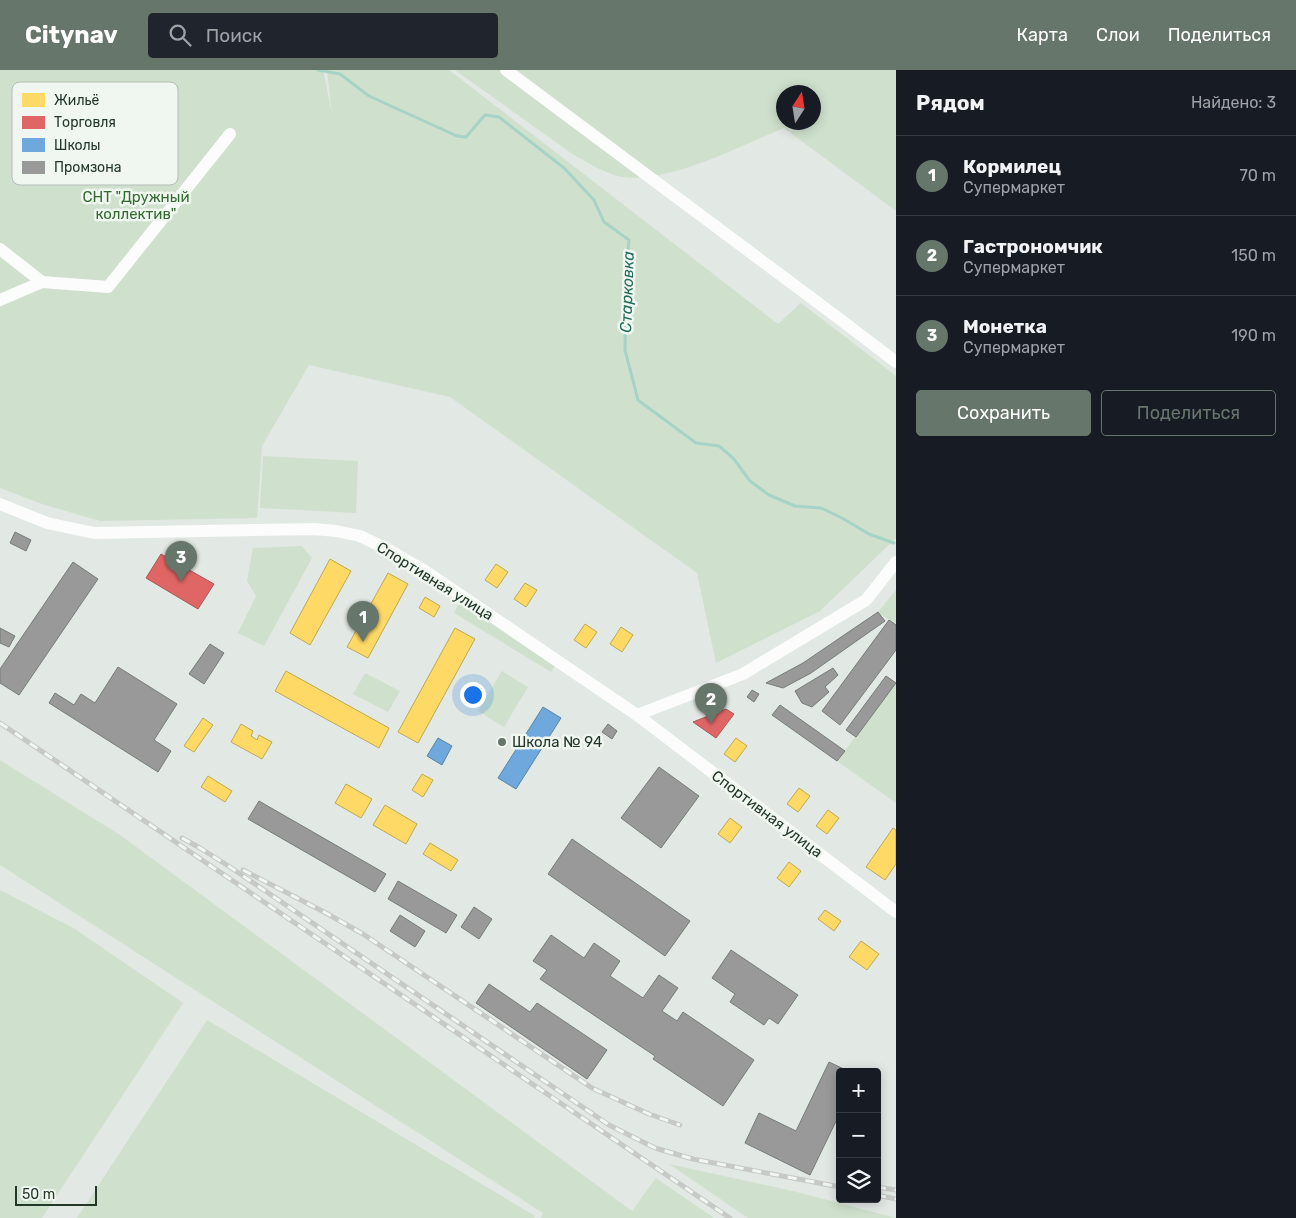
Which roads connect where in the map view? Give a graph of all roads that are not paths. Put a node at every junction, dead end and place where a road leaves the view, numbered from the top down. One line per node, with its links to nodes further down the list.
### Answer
1 (506, 70): 6 (street)
2 (230, 134): 4 (street)
3 (0, 249): 4 (street)
4 (42, 282): 5 (street)
5 (0, 300)
6 (896, 362)
7 (0, 504): 9 (street, Спортивная улица)
8 (896, 562): 9 (street)
9 (637, 715): 10 (street, Спортивная улица)
10 (896, 912)

